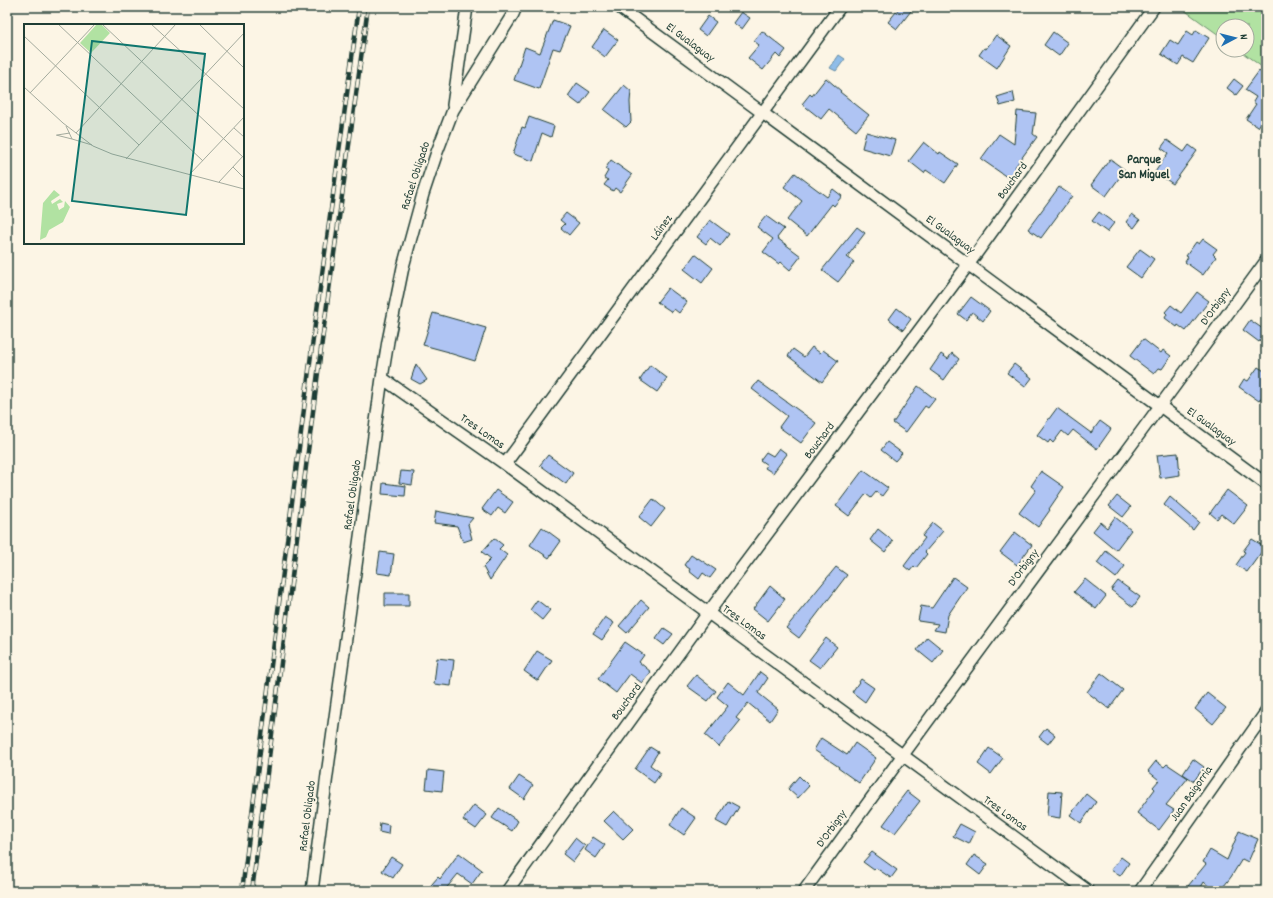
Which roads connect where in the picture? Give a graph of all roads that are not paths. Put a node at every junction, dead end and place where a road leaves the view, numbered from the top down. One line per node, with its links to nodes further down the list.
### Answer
1 (467, 7): 6 (street, Rafael Obligado)
2 (516, 7): 6 (street, Rafael Obligado)
3 (619, 7): 7 (street, El Gualaguay)
4 (840, 7): 7 (street, Láinez)
5 (1154, 7): 9 (street, Bouchard)
6 (453, 110): 10 (street, Rafael Obligado)
7 (762, 113): 9 (street, El Gualaguay); 12 (street, Láinez)
8 (1266, 261): 11 (street, D'Orbigny)
9 (968, 265): 11 (street, El Gualaguay); 14 (street, Bouchard)
10 (382, 378): 12 (street, Tres Lomas); 17 (street, Rafael Obligado)
11 (1160, 406): 13 (street, El Gualaguay); 16 (street, D'Orbigny)
12 (505, 464): 14 (street, Tres Lomas)
13 (1266, 484)
14 (708, 613): 16 (street, Tres Lomas); 18 (street, Bouchard)
15 (1266, 712): 21 (street, Juan Baigorria)
16 (902, 755): 19 (street, D'Orbigny); 20 (street, Tres Lomas)
17 (316, 889)
18 (506, 891)
19 (804, 891)
20 (1088, 891)
21 (1140, 891)

